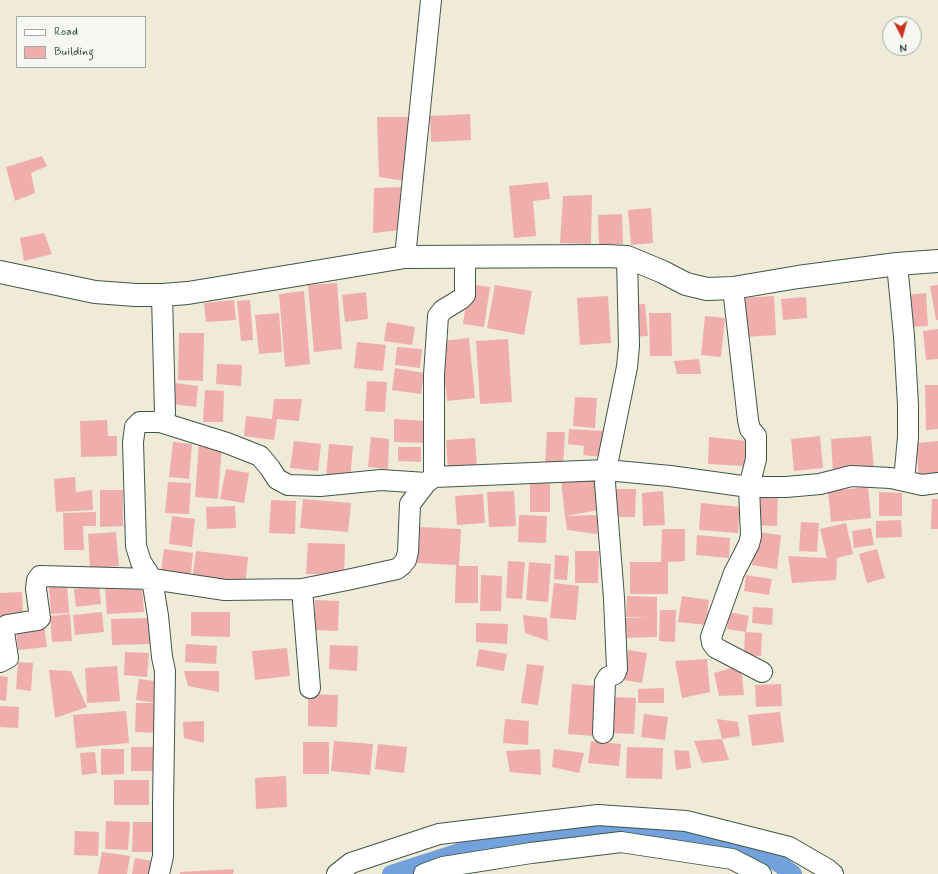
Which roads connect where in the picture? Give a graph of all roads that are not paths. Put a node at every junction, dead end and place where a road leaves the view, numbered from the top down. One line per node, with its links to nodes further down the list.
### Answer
1 (431, 0): 2 (street)
2 (405, 256): 3 (street); 9 (street)
3 (465, 256): 4 (street); 12 (street)
4 (627, 257): 8 (street); 11 (street)
5 (938, 260): 6 (street)
6 (897, 264): 8 (street); 13 (street)
7 (0, 272): 9 (street)
8 (733, 288): 15 (street)
9 (162, 295): 10 (street)
10 (160, 422): 12 (street); 16 (street)
11 (606, 470): 12 (street); 15 (street); 21 (street)
12 (430, 480): 17 (street)
13 (904, 481): 14 (street); 15 (street)
14 (938, 483)
15 (749, 488): 19 (street)
16 (152, 578): 17 (street); 18 (street); 22 (street)
17 (302, 588): 20 (street)
18 (0, 662)
19 (762, 672)
20 (310, 688)
21 (603, 733)
22 (160, 874)
23 (337, 874): 26 (street)
24 (424, 874): 25 (street)
25 (762, 874)
26 (833, 874)

